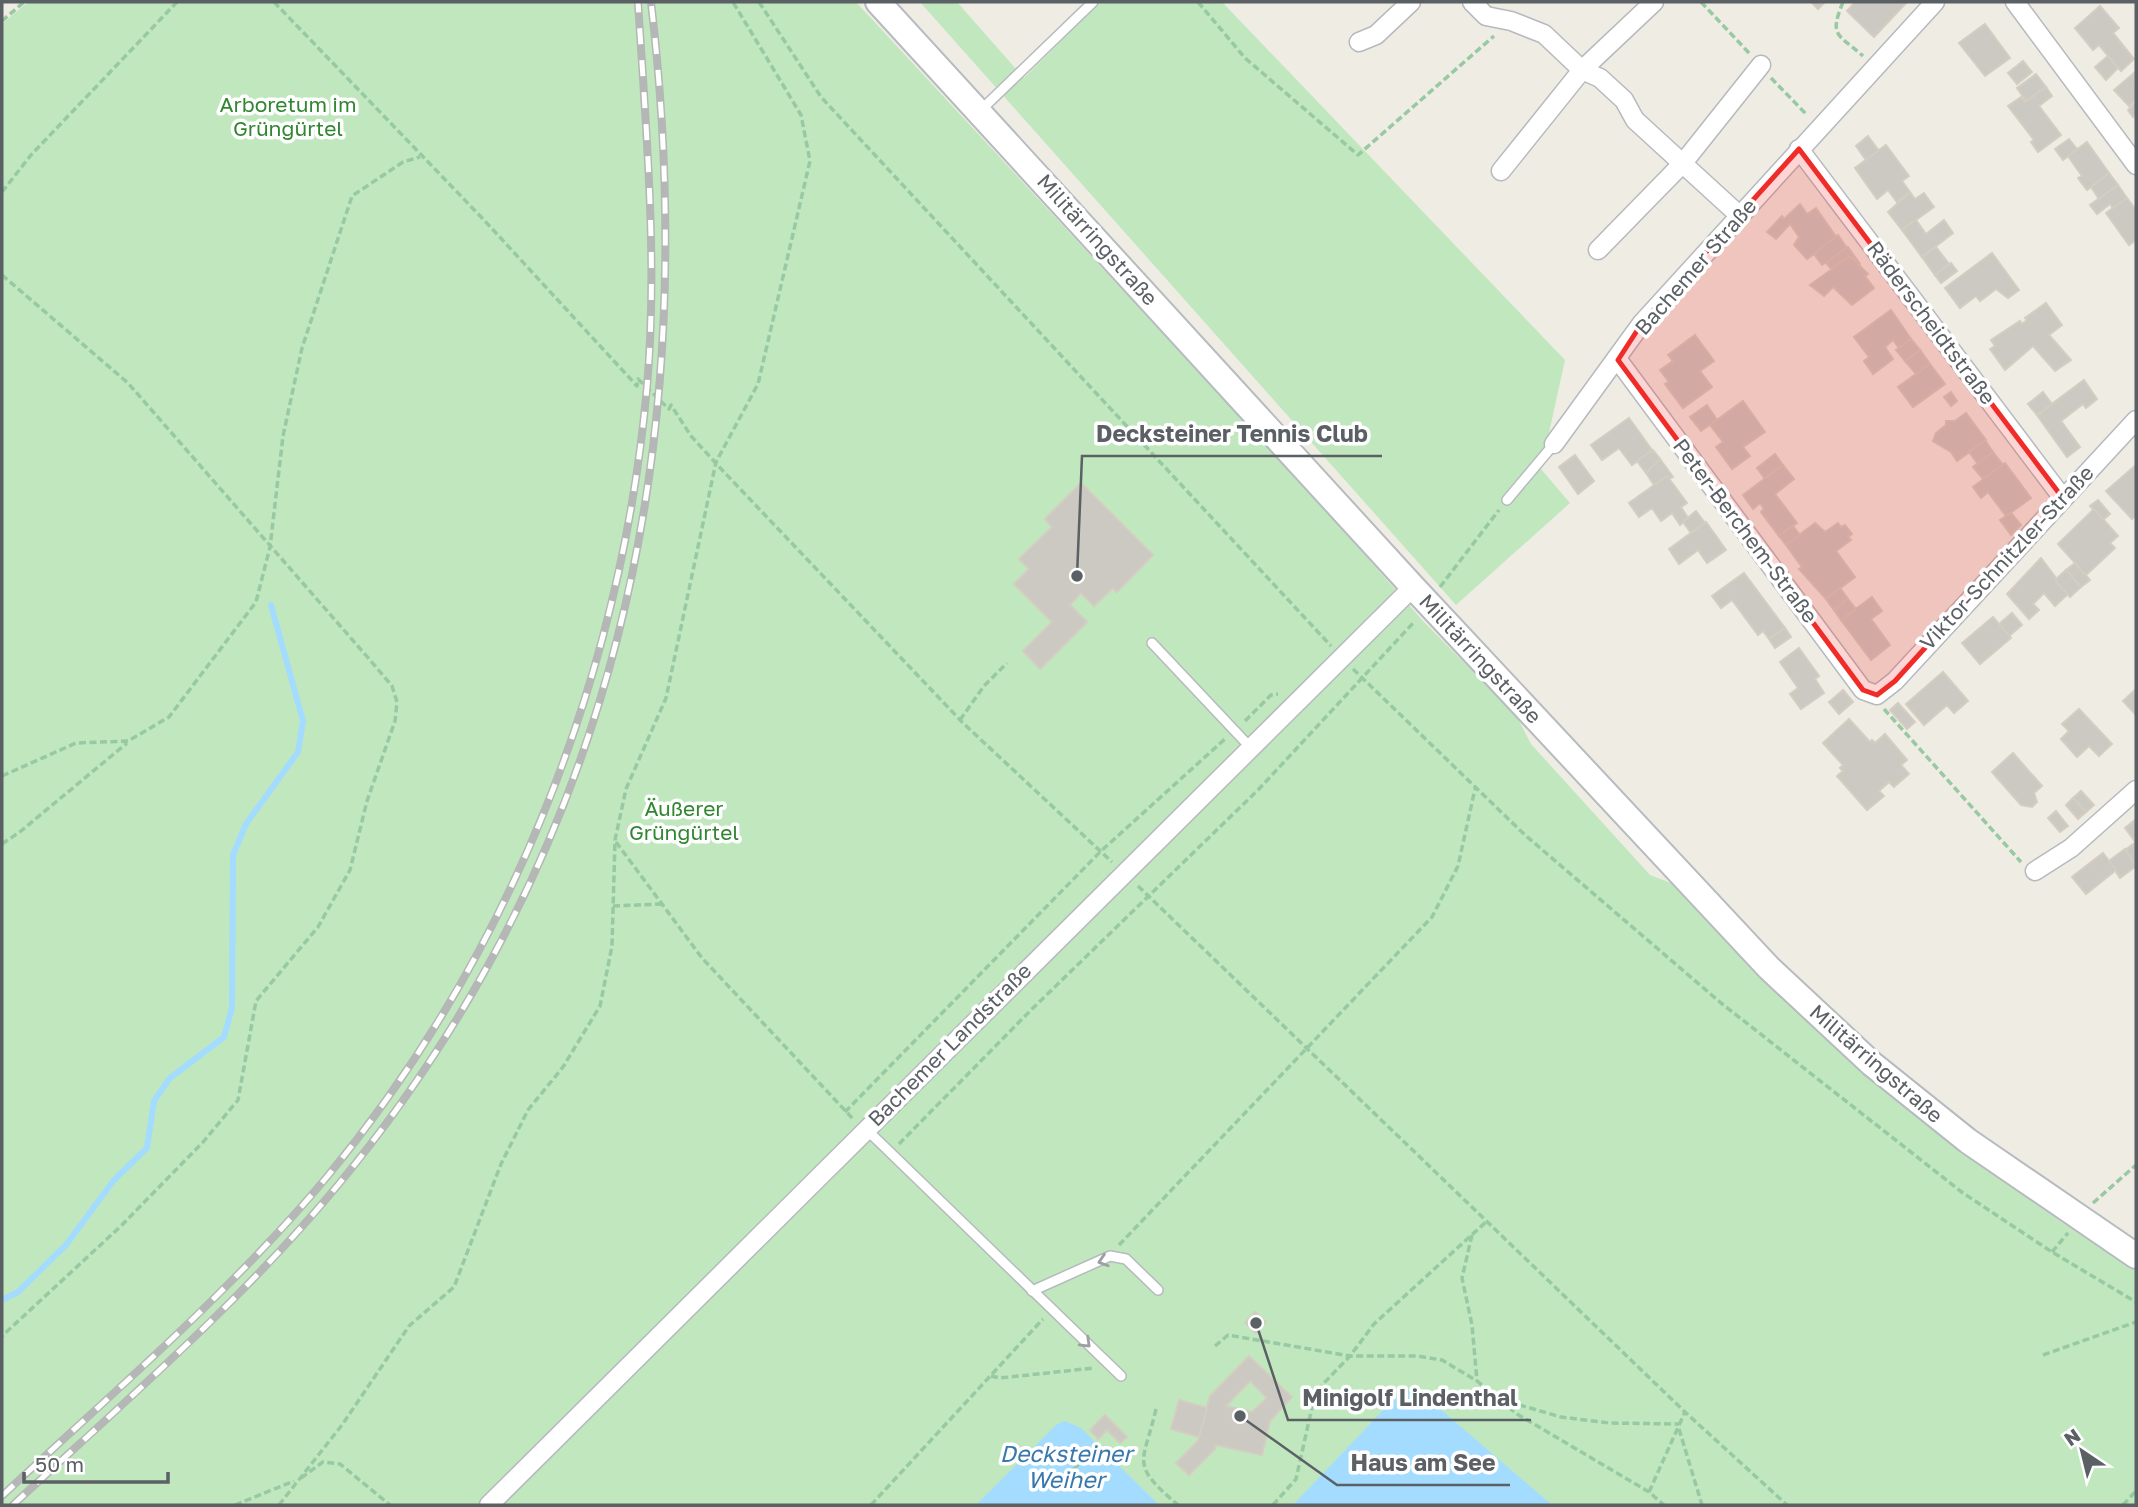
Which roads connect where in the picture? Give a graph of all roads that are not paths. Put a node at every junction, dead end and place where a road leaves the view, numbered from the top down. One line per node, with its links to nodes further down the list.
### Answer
1 (878, 2): 11 (main road, Militärringstraße)
2 (1093, 2): 11 (lane)
3 (1411, 2): 8 (street)
4 (1472, 2): 10 (street)
5 (1654, 2): 10 (street)
6 (1934, 2): 12 (street, Bachemer Straße)
7 (2015, 2): 14 (street)
8 (1359, 42)
9 (1761, 65): 13 (street)
10 (1582, 70): 13 (street); 15 (street)
11 (979, 111): 23 (main road, Militärringstraße)
12 (1799, 149): 16 (street, Bachemer Straße); 21 (street, Räderscheidtstraße)
13 (1683, 163): 16 (street); 17 (street)
14 (2136, 165)
15 (1501, 171)
16 (1740, 216): 18 (street, Bachemer Straße)
17 (1598, 250)
18 (1618, 360): 20 (street, Bachemer Straße); 25 (street, Peter-Berchem-Straße)
19 (2136, 420): 21 (street, Viktor-Schnitzler-Straße)
20 (1554, 444): 22 (lane, Bachemer Straße)
21 (2062, 497): 25 (street, Viktor-Schnitzler-Straße)
22 (1507, 500)
23 (1421, 596): 26 (street, Bachemer Landstraße); 30 (main road, Militärringstraße)
24 (1152, 642): 26 (lane)
25 (1877, 695)
26 (1250, 747): 29 (street, Bachemer Landstraße)
27 (2136, 790): 28 (street)
28 (2035, 871)
29 (865, 1129): 32 (lane); 34 (street, Bachemer Landstraße)
30 (2136, 1256)
31 (1158, 1290): 32 (lane, one-way to 32)
32 (1032, 1291): 33 (lane, one-way to 33)
33 (1121, 1376)
34 (489, 1505)

